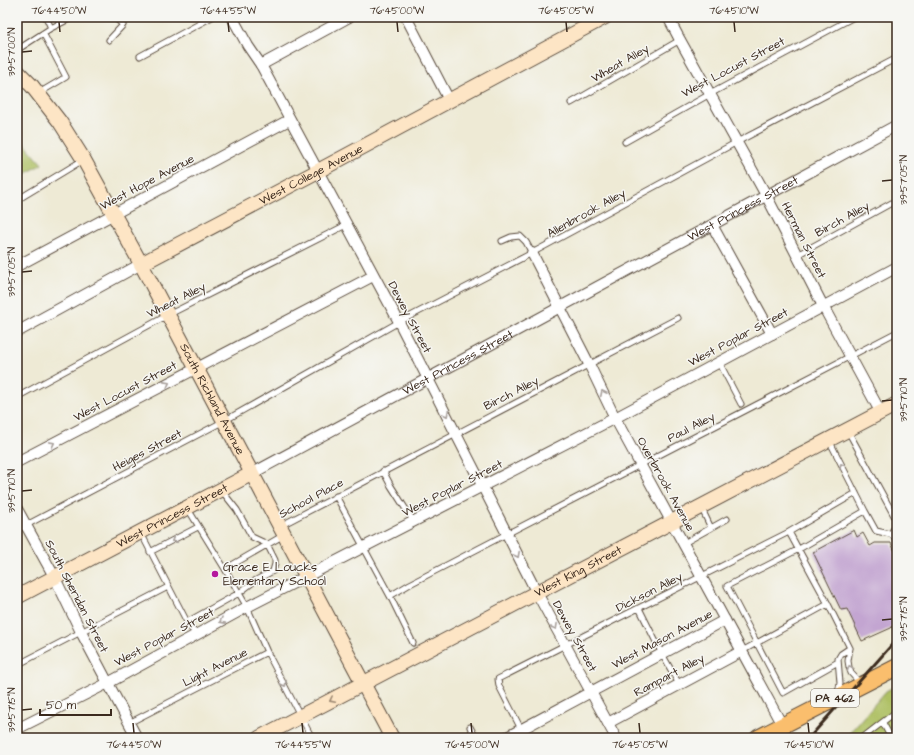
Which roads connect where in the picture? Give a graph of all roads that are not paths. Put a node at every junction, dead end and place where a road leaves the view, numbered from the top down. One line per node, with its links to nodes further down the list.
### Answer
1 (46, 17): 11 (lane)
2 (72, 17): 11 (lane)
3 (114, 17): 13 (lane)
4 (212, 17): 16 (lane)
5 (232, 17): 18 (street, Dewey Street)
6 (349, 17): 18 (street)
7 (406, 17): 22 (street)
8 (605, 17): 22 (street, West College Avenue)
9 (668, 17): 14 (street, Herman Street)
10 (854, 17): 21 (lane, West Locust Street)
11 (51, 28): 12 (lane)
12 (43, 33): 15 (lane); 20 (lane)
13 (109, 40)
14 (680, 40): 21 (street, Herman Street); 23 (lane, Wheat Alley)
15 (17, 50)
16 (140, 56)
17 (897, 58): 27 (lane, Allenbrook Alley)
18 (261, 65): 24 (street, Dewey Street)
19 (17, 71): 20 (street, South Richland Avenue)
20 (38, 94): 28 (street, South Richland Avenue)
21 (710, 94): 26 (lane, West Locust Street); 27 (street, Herman Street)
22 (449, 100): 29 (street, West College Avenue)
23 (570, 103)
24 (289, 120): 29 (street, Dewey Street); 33 (street, West Hope Avenue)
25 (897, 125): 30 (street, West Princess Street)
26 (625, 142)
27 (737, 142): 30 (street, Herman Street); 37 (lane, Allenbrook Alley)
28 (84, 160): 31 (lane); 33 (street, South Richland Avenue)
29 (318, 171): 34 (street, Dewey Street); 39 (street, West College Avenue)
30 (766, 195): 35 (street, West Princess Street); 38 (street, Herman Street)
31 (17, 200)
32 (897, 200): 38 (lane, Birch Alley)
33 (115, 214): 39 (street, South Richland Avenue); 40 (street, West Hope Avenue)
34 (346, 225): 42 (street, Dewey Street); 45 (lane, Wheat Alley)
35 (712, 225): 44 (street, West Princess Street); 50 (street)
36 (502, 241): 37 (lane)
37 (532, 253): 44 (street, Overbrook Avenue); 47 (lane, Allenbrook Alley)
38 (797, 255): 43 (street, Herman Street)
39 (141, 264): 45 (street, South Richland Avenue); 48 (street, West College Avenue)
40 (17, 266)
41 (897, 267): 43 (street, West Poplar Street)
42 (373, 276): 47 (street, Dewey Street); 54 (street, West Locust Street)
43 (823, 306): 50 (street, West Poplar Street); 51 (street, Herman Street)
44 (560, 308): 53 (street, Overbrook Avenue); 55 (street, West Princess Street)
45 (168, 315): 54 (street, South Richland Avenue); 57 (lane, Wheat Alley)
46 (678, 318): 53 (lane, Birch Alley)
47 (399, 322): 55 (street, Dewey Street); 56 (lane, Allenbrook Alley)
48 (17, 332)
49 (897, 332): 51 (lane, Paul Alley)
50 (772, 334): 52 (street, West Poplar Street)
51 (850, 357): 60 (street, Herman Street); 67 (lane, Paul Alley)
52 (718, 362): 58 (lane); 61 (street, West Poplar Street)
53 (589, 364): 61 (street, Overbrook Avenue, one-way to 53); 64 (lane, Birch Alley)
54 (196, 368): 62 (street, South Richland Avenue); 66 (street, West Locust Street, one-way to 54)
55 (428, 379): 64 (street, Dewey Street, one-way to 64); 69 (street, West Princess Street)
56 (285, 386): 62 (lane, Heiges Street)
57 (17, 398)
58 (741, 404)
59 (897, 404): 60 (street, West King Street)
60 (881, 413): 63 (street, West King Street)
61 (615, 418): 67 (street, Overbrook Avenue); 71 (street, West Poplar Street)
62 (224, 421): 69 (street, South Richland Avenue); 85 (lane, Heiges Street)
63 (848, 430): 65 (street, West King Street); 81 (lane)
64 (455, 433): 68 (lane, Birch Alley); 71 (street, Dewey Street)
65 (829, 440): 73 (lane, one-way to 65); 75 (street, West King Street)
66 (17, 462)
67 (640, 465): 80 (street, Overbrook Avenue); 91 (lane, Paul Alley)
68 (383, 471): 70 (lane, Birch Alley); 82 (lane)
69 (251, 474): 72 (street, West Princess Street); 87 (street, South Richland Avenue)
70 (353, 487): 74 (lane, School Place)
71 (482, 487): 82 (street, West Poplar Street); 91 (street, Dewey Street)
72 (222, 490): 76 (street, West Princess Street); 94 (lane)
73 (856, 493): 78 (lane); 89 (lane, Dickson Alley)
74 (336, 496): 87 (lane, School Place); 95 (lane)
75 (700, 506): 80 (street, West King Street); 86 (lane)
76 (187, 508): 84 (lane); 88 (street, West Princess Street)
77 (17, 509): 85 (street, South Sheridan Street)
78 (865, 511): 90 (lane); 96 (lane)
79 (727, 519): 86 (lane)
80 (672, 521): 93 (street, Overbrook Avenue); 104 (street, West King Street)
81 (897, 521)
82 (414, 522): 95 (street, West Poplar Street)
83 (897, 525): 90 (lane)
84 (198, 527): 97 (lane, one-way to 97); 98 (lane)
85 (21, 528): 101 (street, South Sheridan Street)
86 (710, 528): 93 (lane)
87 (282, 530): 94 (lane, School Place); 100 (street, South Richland Avenue)
88 (141, 532): 97 (lane); 101 (street, West Princess Street)
89 (789, 532): 96 (lane); 99 (lane, Dickson Alley)
90 (890, 534): 92 (lane)
91 (506, 535): 104 (street, Dewey Street, one-way to 104); 105 (lane, Paul Alley)
92 (897, 539)
93 (684, 543): 99 (street, Overbrook Avenue)
94 (267, 544): 98 (lane, School Place); 103 (lane)
95 (364, 548): 100 (street, West Poplar Street); 105 (lane)
96 (799, 549): 107 (lane); 115 (lane)
97 (150, 552): 102 (lane)
98 (225, 569): 103 (lane)
99 (702, 576): 109 (lane, Dickson Alley); 110 (street, Overbrook Avenue)
100 (307, 577): 108 (street, West Poplar Street); 125 (street, South Richland Avenue)
101 (55, 578): 106 (street, West Princess Street); 112 (street, South Sheridan Street)
102 (168, 587): 111 (lane); 112 (lane)
103 (239, 593): 108 (lane); 111 (lane)
104 (537, 593): 116 (street, Dewey Street, one-way to 116); 125 (street, West King Street)
105 (390, 596): 114 (lane)
106 (17, 597)
107 (828, 604): 115 (lane); 117 (lane)
108 (247, 607): 113 (street, West Poplar Street, one-way to 113); 119 (lane)
109 (639, 608): 116 (lane, Dickson Alley); 120 (lane)
110 (725, 620): 118 (street, Overbrook Avenue); 120 (street, West Mason Avenue)
111 (187, 622): 113 (lane)
112 (81, 632): 122 (lane); 124 (street, South Sheridan Street)
113 (196, 635): 124 (street, West Poplar Street)
114 (413, 643)
115 (757, 643): 118 (lane); 121 (lane)
116 (565, 645): 128 (street, Dewey Street); 138 (lane, Dickson Alley)
117 (850, 648): 121 (lane); 127 (lane, one-way to 117)
118 (742, 651): 126 (street, Rampart Alley); 135 (street, Overbrook Avenue)
119 (267, 652): 131 (lane, one-way to 131); 132 (lane, Light Avenue)
120 (662, 654): 126 (lane); 128 (street, West Mason Avenue)
121 (838, 662): 129 (lane)
122 (17, 665)
123 (897, 667): 127 (main road, PA 462)
124 (108, 683): 132 (street, South Sheridan Street); 137 (street, West Poplar Street)
125 (364, 684): 131 (street, West King Street, one-way to 131); 142 (street, South Richland Avenue)
126 (679, 684): 133 (street, Rampart Alley)
127 (862, 685): 129 (main road, PA 462)
128 (591, 692): 133 (street, Dewey Street); 138 (street, West Mason Avenue)
129 (838, 697): 135 (main road, PA 462)
130 (897, 711): 134 (lane)
131 (300, 716): 140 (street, West King Street); 141 (lane)
132 (129, 723): 139 (street, South Sheridan Street)
133 (608, 723): 145 (street, Dewey Street)
134 (883, 723): 147 (lane); 148 (lane)
135 (782, 725): 146 (main road, PA 462)
136 (470, 727): 143 (lane)
137 (17, 729)
138 (521, 729): 144 (street, West Mason Avenue)
139 (134, 737)
140 (259, 738)
141 (312, 738)
142 (392, 738)
143 (476, 738)
144 (505, 738)
145 (616, 738)
146 (760, 738)
147 (862, 738)
148 (890, 738)

